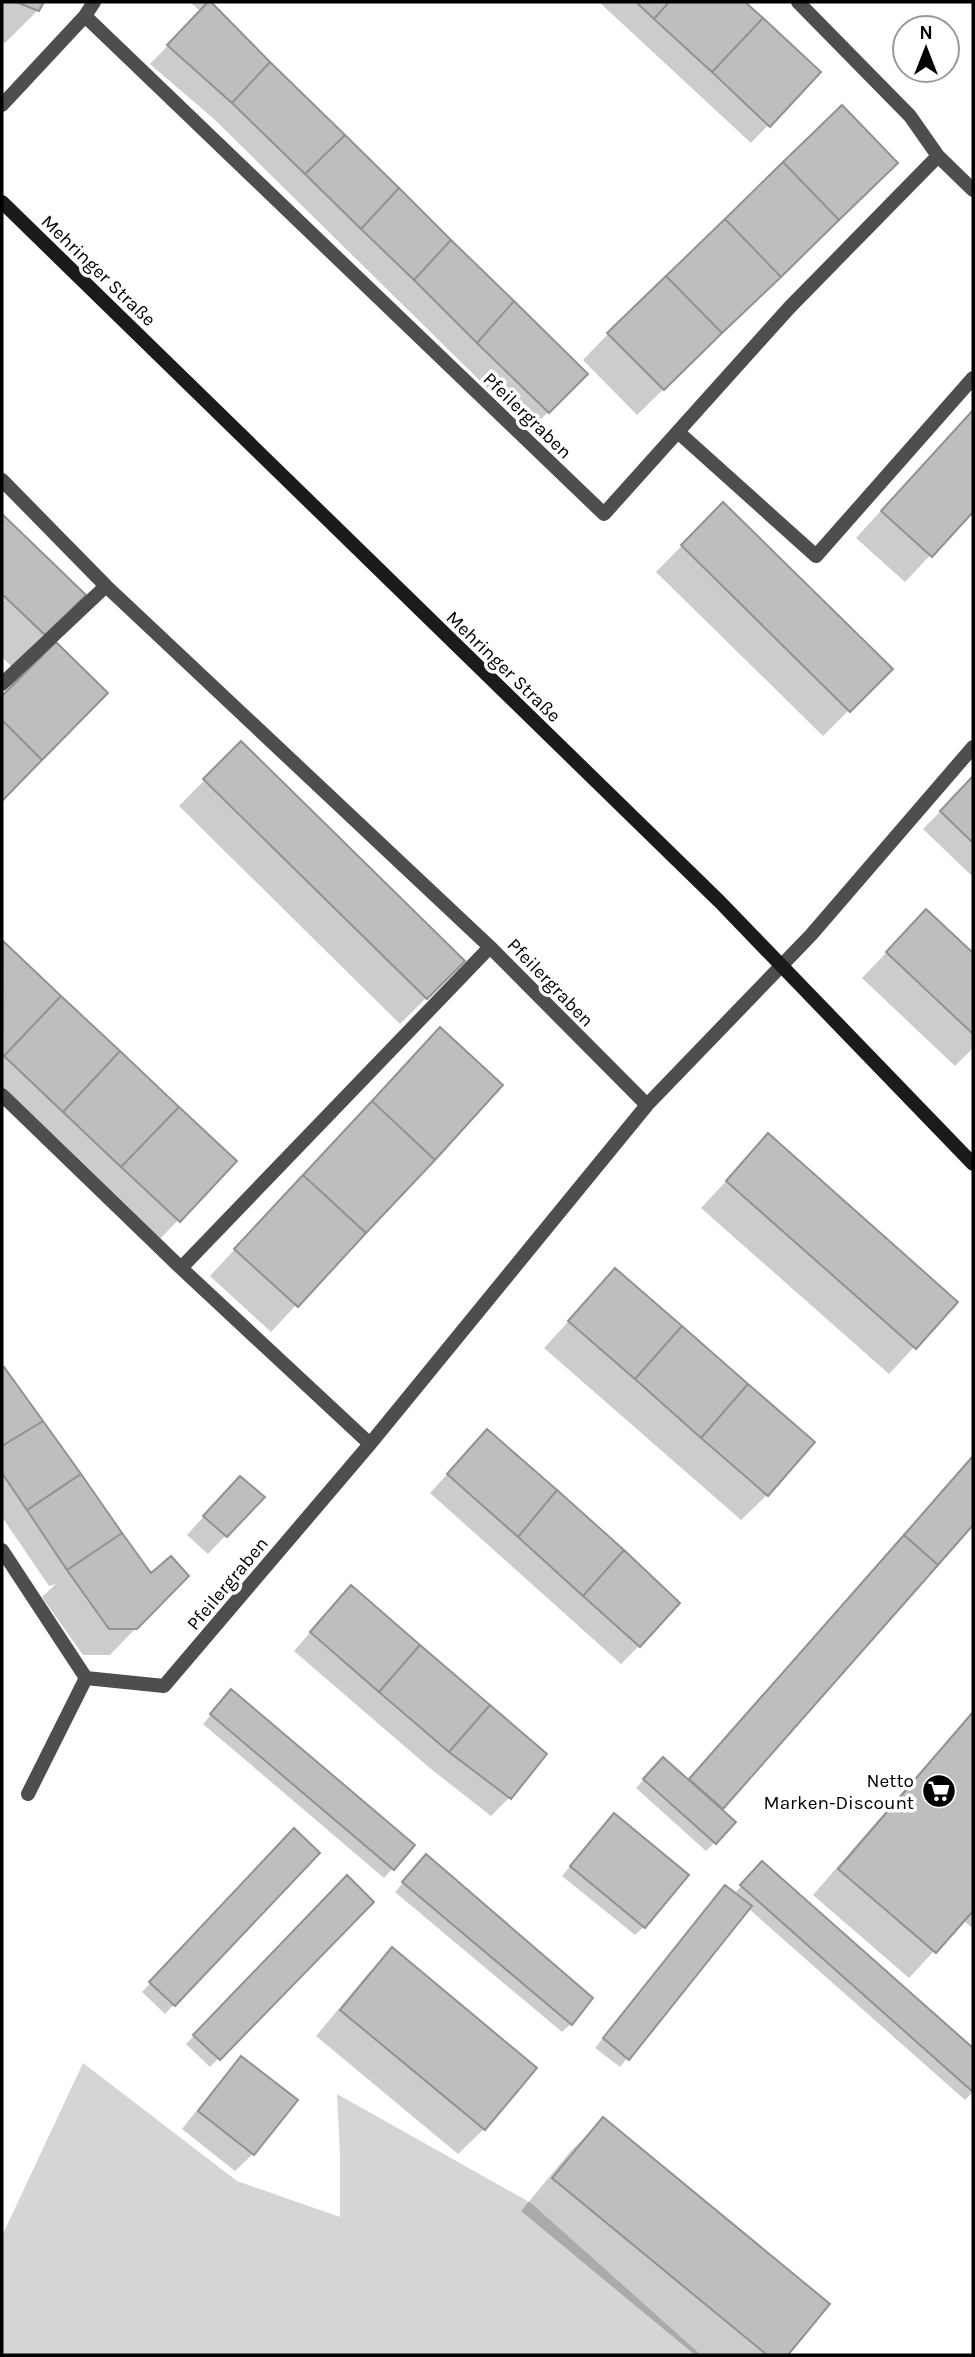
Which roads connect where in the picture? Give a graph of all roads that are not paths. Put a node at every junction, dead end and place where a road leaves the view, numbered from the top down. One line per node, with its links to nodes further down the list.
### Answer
1 (94, 2): 3 (street)
2 (798, 2): 5 (street)
3 (85, 16): 4 (street); 9 (street, Pfeilergraben)
4 (2, 105)
5 (938, 156): 6 (street); 9 (street, Pfeilergraben)
6 (973, 190)
7 (3, 205): 15 (main road, Mehringer Straße)
8 (973, 378): 9 (street)
9 (678, 432)
10 (2, 480): 11 (street, Pfeilergraben)
11 (106, 586): 12 (street); 14 (street, Pfeilergraben)
12 (2, 684)
13 (973, 747): 15 (street, Pfeilergraben)
14 (490, 947): 17 (street, Pfeilergraben); 19 (street)
15 (781, 965): 17 (street, Pfeilergraben); 18 (main road, Mehringer Straße)
16 (2, 1095): 19 (street)
17 (647, 1105): 20 (street, Pfeilergraben)
18 (973, 1164)
19 (181, 1268): 20 (street)
20 (370, 1444): 22 (street, Pfeilergraben)
21 (2, 1550): 22 (street)
22 (86, 1678): 23 (street)
23 (28, 1794)

